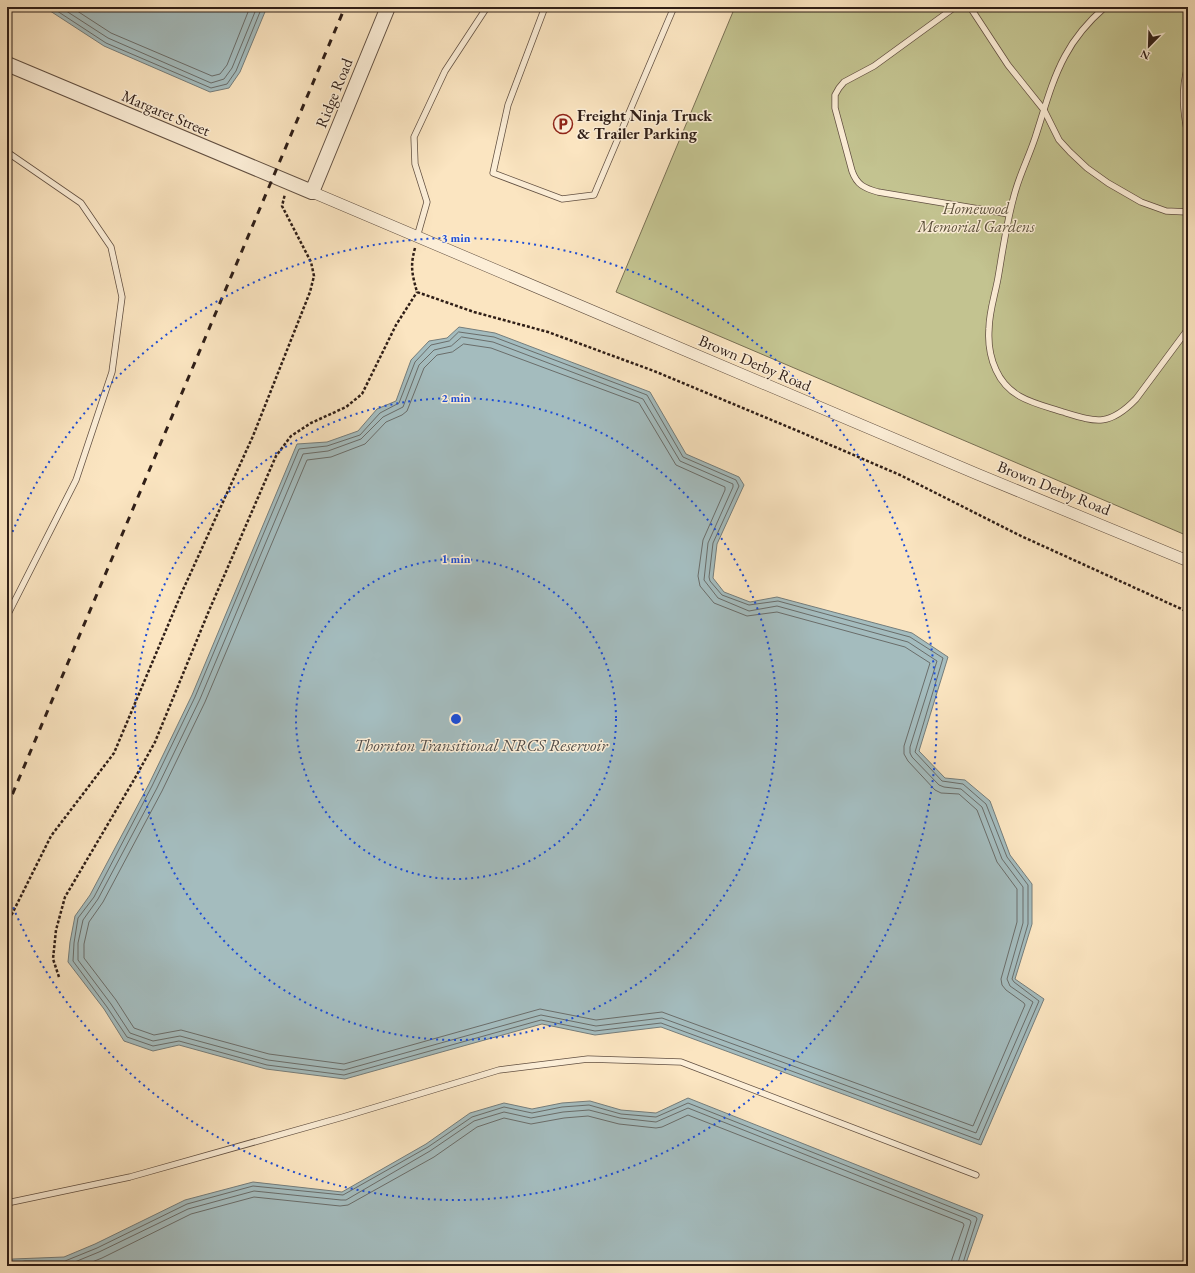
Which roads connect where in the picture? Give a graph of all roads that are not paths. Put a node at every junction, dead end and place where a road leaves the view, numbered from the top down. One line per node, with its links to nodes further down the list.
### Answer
1 (388, 7): 13 (street, Ridge Road)
2 (487, 7): 16 (lane)
3 (545, 7): 4 (lane)
4 (674, 7)
5 (955, 7): 15 (lane)
6 (970, 7): 10 (lane)
7 (1105, 7): 10 (lane)
8 (7, 64): 13 (street, Margaret Street)
9 (1188, 66): 11 (lane)
10 (1044, 110): 14 (lane); 15 (lane)
11 (1188, 135)
12 (7, 152): 19 (lane)
13 (312, 192): 16 (street, Brown Derby Road)
14 (1188, 212)
15 (1010, 214): 17 (lane)
16 (417, 238): 18 (street, Brown Derby Road)
17 (1188, 329)
18 (1188, 561)
19 (7, 616)
20 (976, 1175): 21 (lane)
21 (7, 1203)

